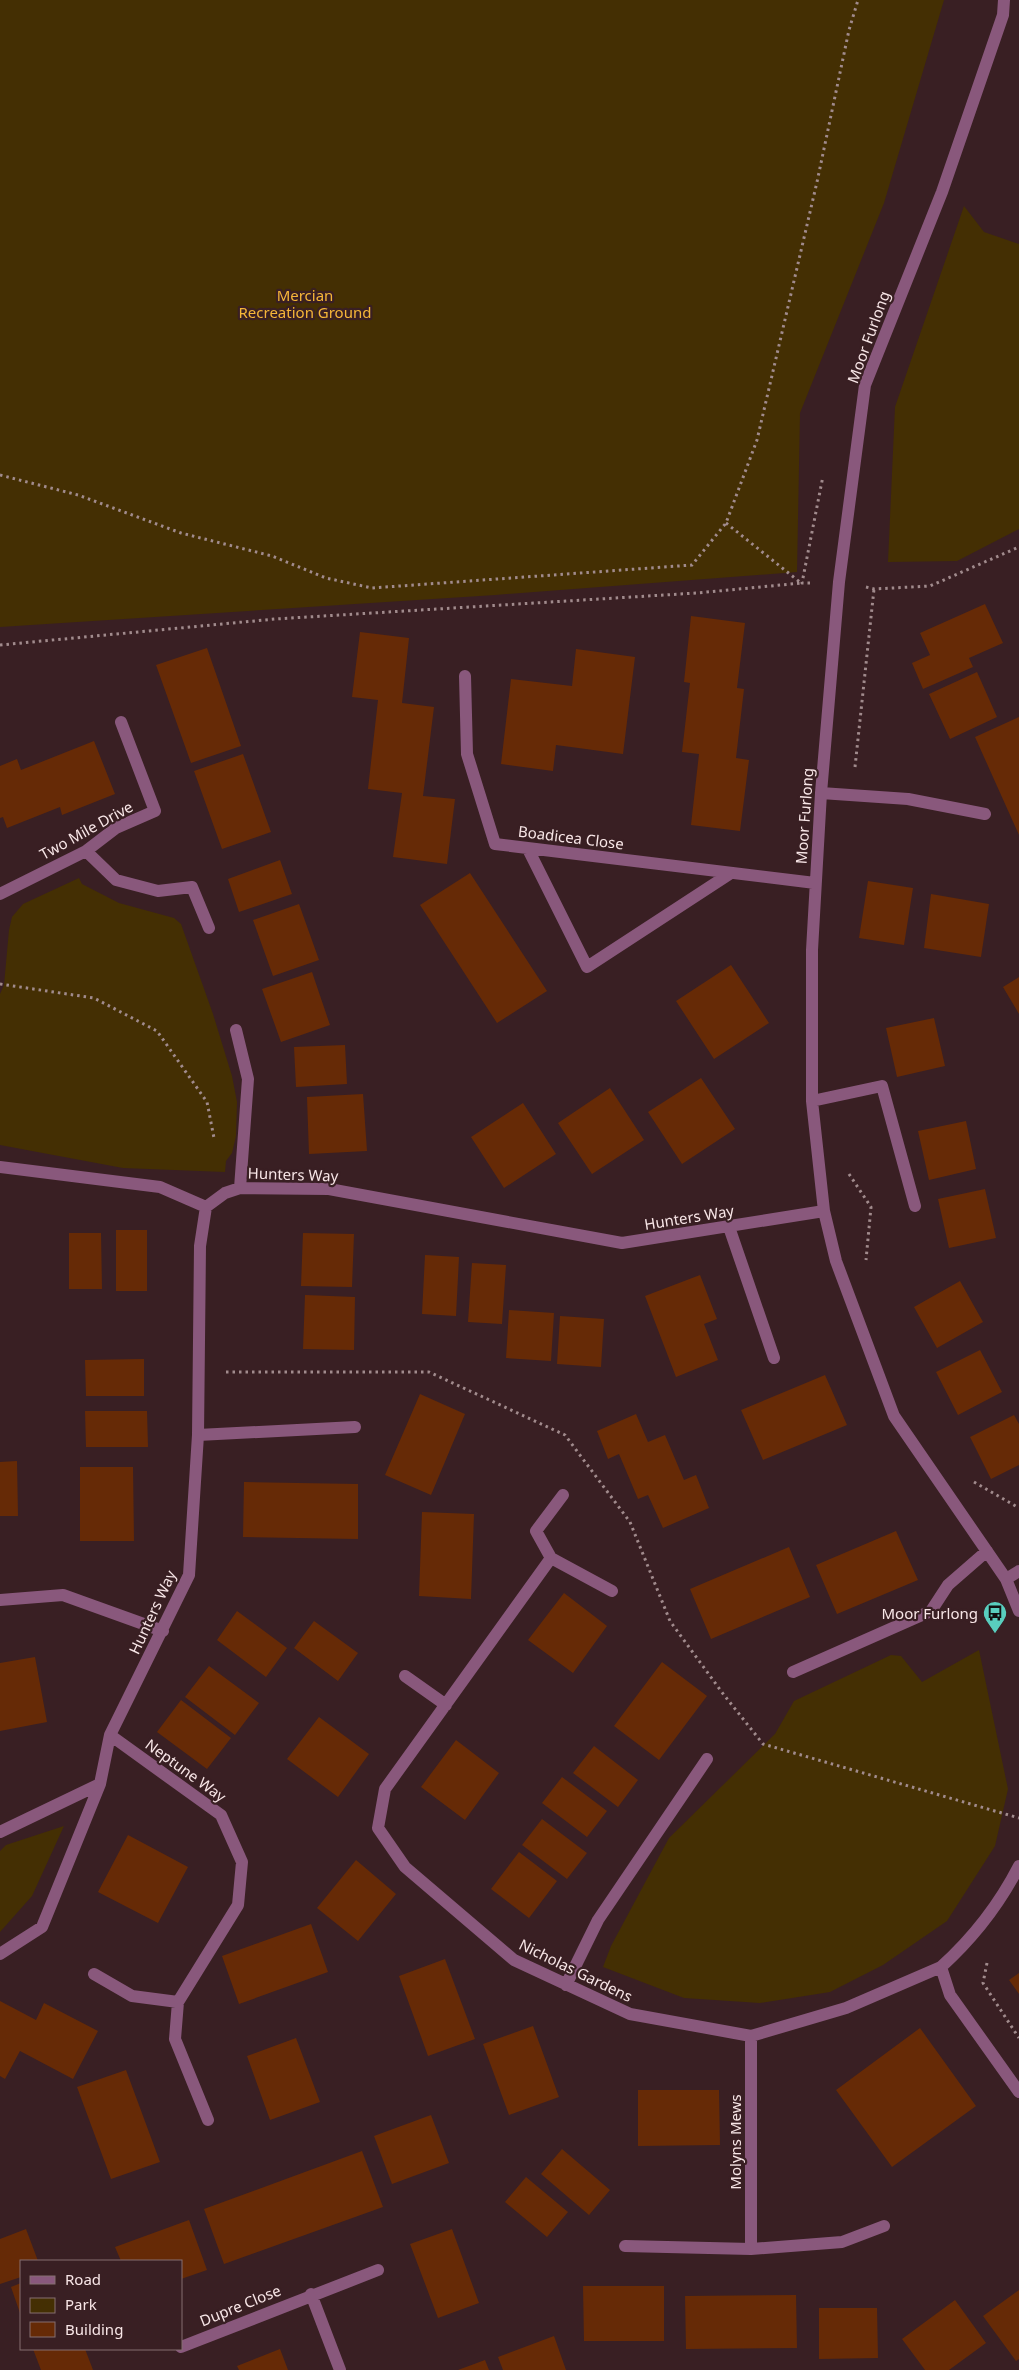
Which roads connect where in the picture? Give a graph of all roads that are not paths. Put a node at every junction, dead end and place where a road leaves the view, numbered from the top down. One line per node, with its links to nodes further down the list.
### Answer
1 (1004, 0): 4 (street, Moor Furlong)
2 (465, 676): 6 (street, Boadicea Close)
3 (121, 722): 7 (street, Two Mile Drive)
4 (821, 793): 5 (street); 9 (street, Moor Furlong)
5 (985, 814)
6 (528, 849): 8 (street, Boadicea Close); 8 (street)
7 (86, 852): 10 (street, Two Mile Drive); 11 (street)
8 (731, 873): 9 (street, Boadicea Close)
9 (815, 883): 13 (street, Moor Furlong)
10 (0, 894)
11 (209, 928)
12 (236, 1030): 15 (street)
13 (812, 1101): 16 (street); 18 (street, Moor Furlong)
14 (0, 1166): 17 (street)
15 (240, 1188): 17 (street, Hunters Way); 19 (street, Hunters Way)
16 (915, 1206)
17 (206, 1207): 22 (street, Hunters Way)
18 (824, 1210): 19 (street, Hunters Way); 24 (street, Moor Furlong)
19 (729, 1227): 20 (street)
20 (774, 1358)
21 (354, 1427): 22 (street)
22 (198, 1435): 31 (street, Hunters Way)
23 (564, 1495): 25 (street)
24 (987, 1551): 27 (street, Moor Furlong); 32 (street)
25 (551, 1558): 28 (street); 34 (street, Nicholas Gardens)
26 (1019, 1571): 27 (street)
27 (1006, 1579): 30 (street, Moor Furlong)
28 (612, 1591)
29 (0, 1600): 31 (street)
30 (1019, 1611)
31 (163, 1631): 35 (street, Hunters Way)
32 (793, 1672)
33 (405, 1676): 34 (street)
34 (446, 1705): 43 (street, Nicholas Gardens)
35 (110, 1735): 37 (street, Hunters Way); 44 (street, Neptune Way)
36 (707, 1759): 43 (street)
37 (100, 1784): 38 (street); 40 (street, Hunters Way)
38 (0, 1832)
39 (1019, 1866): 41 (street)
40 (0, 1954)
41 (941, 1967): 45 (street, Nicholas Gardens); 46 (street)
42 (94, 1974): 44 (street)
43 (566, 1985): 45 (street, Nicholas Gardens)
44 (178, 2002): 47 (street, Neptune Way)
45 (751, 2036): 50 (street, Molyns Mews)
46 (1019, 2092)
47 (208, 2120)
48 (884, 2226): 50 (street)
49 (625, 2246): 50 (street)
50 (751, 2249)
51 (378, 2270): 52 (street, Dupre Close)
52 (311, 2294): 53 (street, Dupre Close); 54 (street)
53 (182, 2346)
54 (340, 2370)

